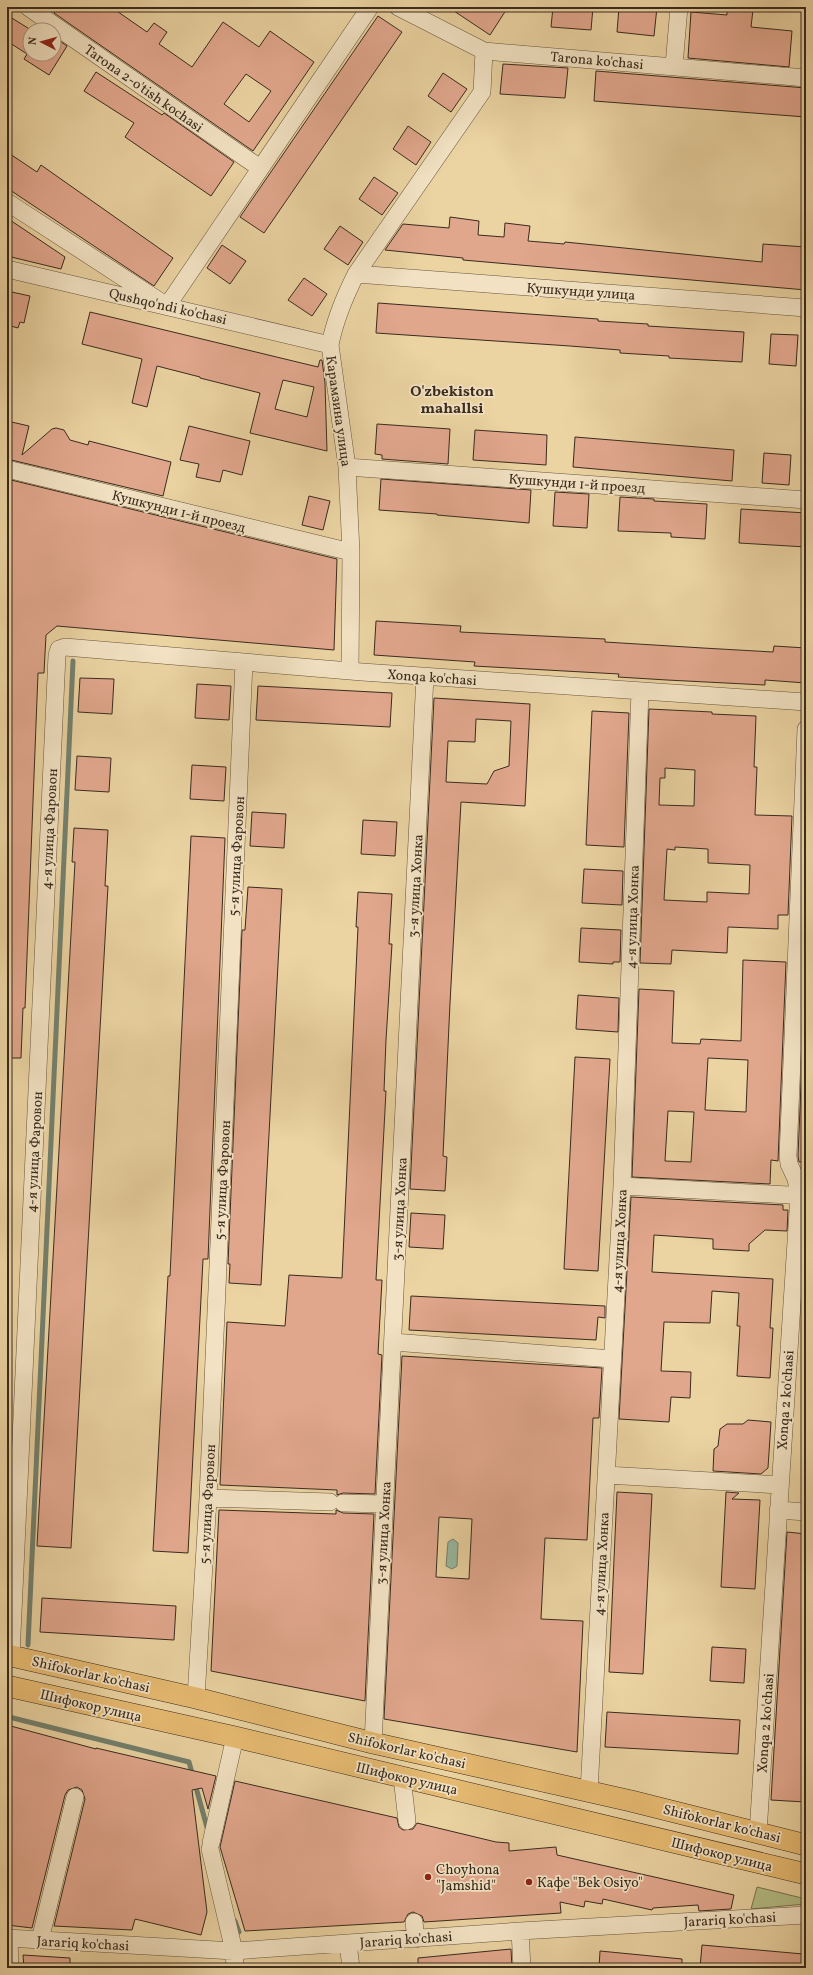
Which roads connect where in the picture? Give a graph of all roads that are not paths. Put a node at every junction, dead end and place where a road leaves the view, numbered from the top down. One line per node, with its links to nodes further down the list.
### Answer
1 (28, 7): 8 (street, Tarona 2-o'tish kochasi)
2 (370, 7): 8 (street)
3 (398, 7): 5 (street, Tarona ko'chasi)
4 (680, 7): 6 (street)
5 (484, 51): 6 (street, Tarona ko'chasi); 11 (street, Карамзина улица)
6 (674, 66): 7 (street, Tarona ko'chasi)
7 (806, 78)
8 (260, 168): 12 (street)
9 (7, 202): 12 (street)
10 (7, 269): 12 (street, Qushqo'ndi ko'chasi)
11 (356, 274): 13 (street, Кушкунди улица); 14 (street, Карамзина улица)
12 (167, 306): 14 (street, Qushqo'ndi ko'chasi)
13 (806, 308)
14 (330, 345): 15 (street, Карамзина улица)
15 (347, 467): 17 (street, Кушкунди 1-й проезд); 18 (street, Карамзина улица)
16 (7, 469): 18 (street, Кушкунди 1-й проезд)
17 (806, 500)
18 (351, 552): 21 (street, Карамзина улица)
19 (59, 649): 20 (street, Xonqa ko'chasi); 36 (street, 4-я улица Фаровон)
20 (244, 662): 21 (street, Xonqa ko'chasi); 32 (street, 5-я улица Фаровон)
21 (350, 671): 22 (street, Xonqa ko'chasi)
22 (425, 676): 23 (street, Xonqa ko'chasi); 28 (street, 3-я улица Хонка)
23 (640, 691): 24 (street, Xonqa ko'chasi); 26 (street, 4-я улица Хонка)
24 (806, 702)
25 (806, 729): 27 (street, Xonqa 2 ko'chasi)
26 (622, 1186): 27 (street); 29 (street, 4-я улица Хонка)
27 (802, 1195): 31 (street, Xonqa 2 ko'chasi)
28 (393, 1342): 29 (street); 33 (street, 3-я улица Хонка)
29 (612, 1359): 30 (street, 4-я улица Хонка)
30 (606, 1475): 31 (street); 42 (street, 4-я улица Хонка)
31 (780, 1484): 34 (street, Xonqa 2 ko'chasi)
32 (208, 1498): 33 (street); 38 (street, 5-я улица Фаровон)
33 (385, 1504): 40 (street, 3-я улица Хонка)
34 (778, 1510): 35 (street); 46 (street, Xonqa 2 ko'chasi)
35 (806, 1512)
36 (9, 1656): 38 (main road, Shifokorlar ko'chasi)
37 (7, 1686): 39 (main road, Шифокор улица)
38 (196, 1698): 40 (main road, Shifokorlar ko'chasi)
39 (235, 1737): 41 (main road, Шифокор улица); 55 (street)
40 (373, 1743): 42 (main road, Shifokorlar ko'chasi)
41 (402, 1777): 45 (street); 48 (main road, Шифокор улица)
42 (589, 1791): 44 (main road, Shifokorlar ko'chasi)
43 (75, 1796): 53 (street)
44 (700, 1818): 46 (main road, Shifokorlar ko'chasi); 48 (main road)
45 (407, 1821)
46 (758, 1833): 47 (main road, Shifokorlar ko'chasi)
47 (806, 1844)
48 (694, 1848): 49 (main road, Шифокор улица)
49 (806, 1874)
50 (806, 1914): 51 (street, Jarariq ko'chasi)
51 (520, 1931): 54 (street, Jarariq ko'chasi); 58 (street)
52 (8, 1938): 53 (street, Jarariq ko'chasi); 56 (street)
53 (40, 1940): 55 (street, Jarariq ko'chasi)
54 (348, 1943): 55 (street, Jarariq ko'chasi); 57 (street)
55 (235, 1960)
56 (10, 1968)
57 (351, 1968)
58 (522, 1968)

